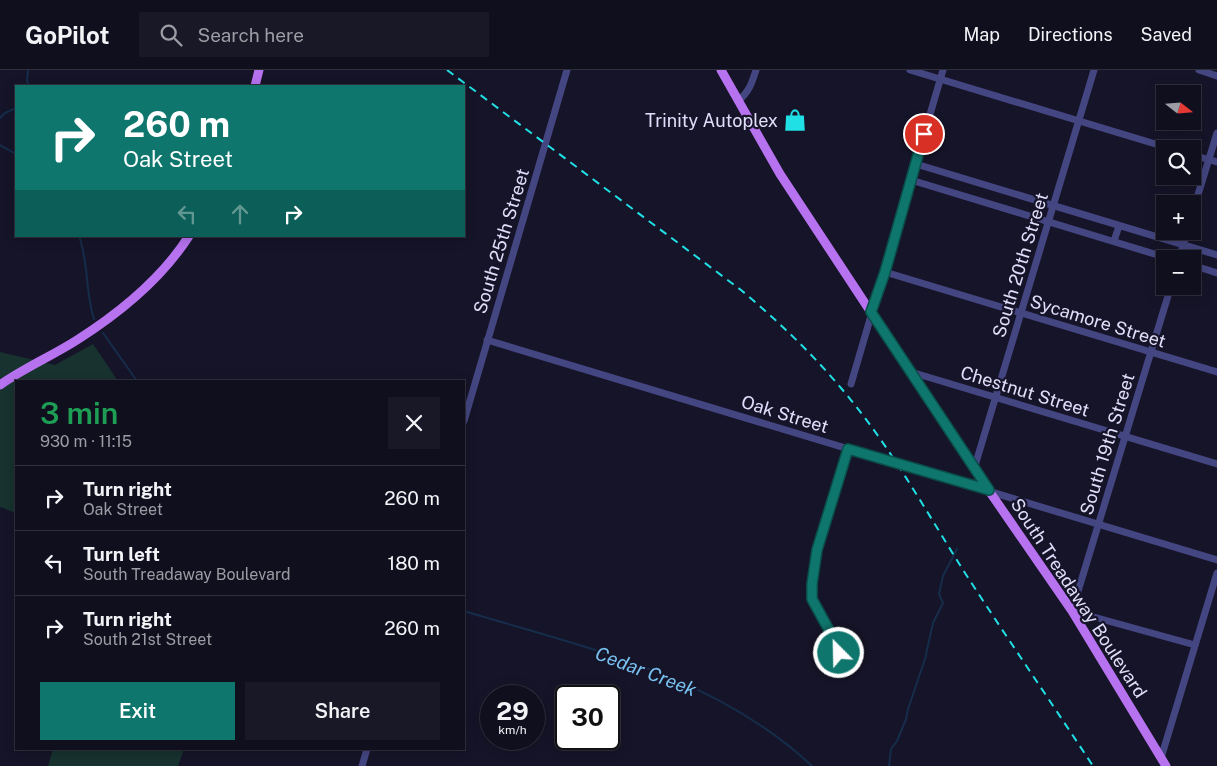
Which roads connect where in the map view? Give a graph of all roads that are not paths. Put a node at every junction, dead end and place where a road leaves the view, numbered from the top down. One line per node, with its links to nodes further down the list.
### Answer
1 (259, 70): 11 (main road)
2 (567, 70): 38 (street, South 25th Street)
3 (720, 70): 12 (main road, South Treadaway Boulevard)
4 (756, 70): 12 (street)
5 (910, 70): 10 (street)
6 (943, 70): 10 (street)
7 (1094, 70): 13 (street, South 20th Street)
8 (1199, 70): 9 (street)
9 (1217, 76)
10 (940, 79): 13 (street); 19 (street)
11 (255, 85)
12 (738, 101): 36 (main road, South Treadaway Boulevard)
13 (1079, 120): 15 (street); 22 (street, South 20th Street)
14 (1217, 133): 17 (street)
15 (1156, 144)
16 (1201, 158): 17 (street)
17 (1209, 160): 18 (street); 21 (street)
18 (1217, 162)
19 (916, 164): 20 (street); 22 (street)
20 (911, 180): 23 (street); 33 (street)
21 (1198, 195)
22 (1054, 206): 23 (street, South 20th Street); 24 (street)
23 (1049, 221): 27 (street); 37 (street, South 20th Street)
24 (1119, 226): 27 (street); 28 (street)
25 (188, 239): 42 (main road)
26 (1184, 240): 28 (street)
27 (1114, 241): 30 (street)
28 (1183, 245): 29 (street); 31 (street)
29 (1182, 250)
30 (1156, 254)
31 (1217, 256)
32 (1201, 268): 34 (street)
33 (885, 272): 36 (street); 37 (street, Sycamore Street)
34 (1217, 273)
35 (1168, 295): 39 (street, South 19th Street)
36 (871, 312): 40 (main road, South Treadaway Boulevard); 43 (street)
37 (1020, 314): 39 (street, Sycamore Street); 44 (street, South 20th Street)
38 (488, 340): 45 (street, South 25th Street); 47 (street, Oak Street)
39 (1151, 352): 41 (street, Sycamore Street); 46 (street, South 19th Street)
40 (912, 372): 44 (street, Chestnut Street); 49 (main road, South Treadaway Boulevard)
41 (1217, 372)
42 (0, 384)
43 (851, 384)
44 (995, 397): 46 (street, Chestnut Street); 49 (street, South 20th Street)
45 (465, 418)
46 (1125, 437): 48 (street, Chestnut Street); 51 (street, South 19th Street)
47 (848, 449): 50 (street, Oak Street); 56 (street)
48 (1217, 464)
49 (974, 469): 50 (main road, South Treadaway Boulevard)
50 (989, 490): 51 (street, Oak Street); 54 (main road, South Treadaway Boulevard)
51 (1098, 524): 52 (street, Oak Street); 54 (street, South 19th Street)
52 (1217, 560)
53 (1217, 573): 55 (street)
54 (1072, 611): 55 (street); 58 (main road, South Treadaway Boulevard)
55 (1195, 645): 58 (street)
56 (833, 672)
57 (367, 750): 59 (street)
58 (1164, 762)
59 (362, 766)

